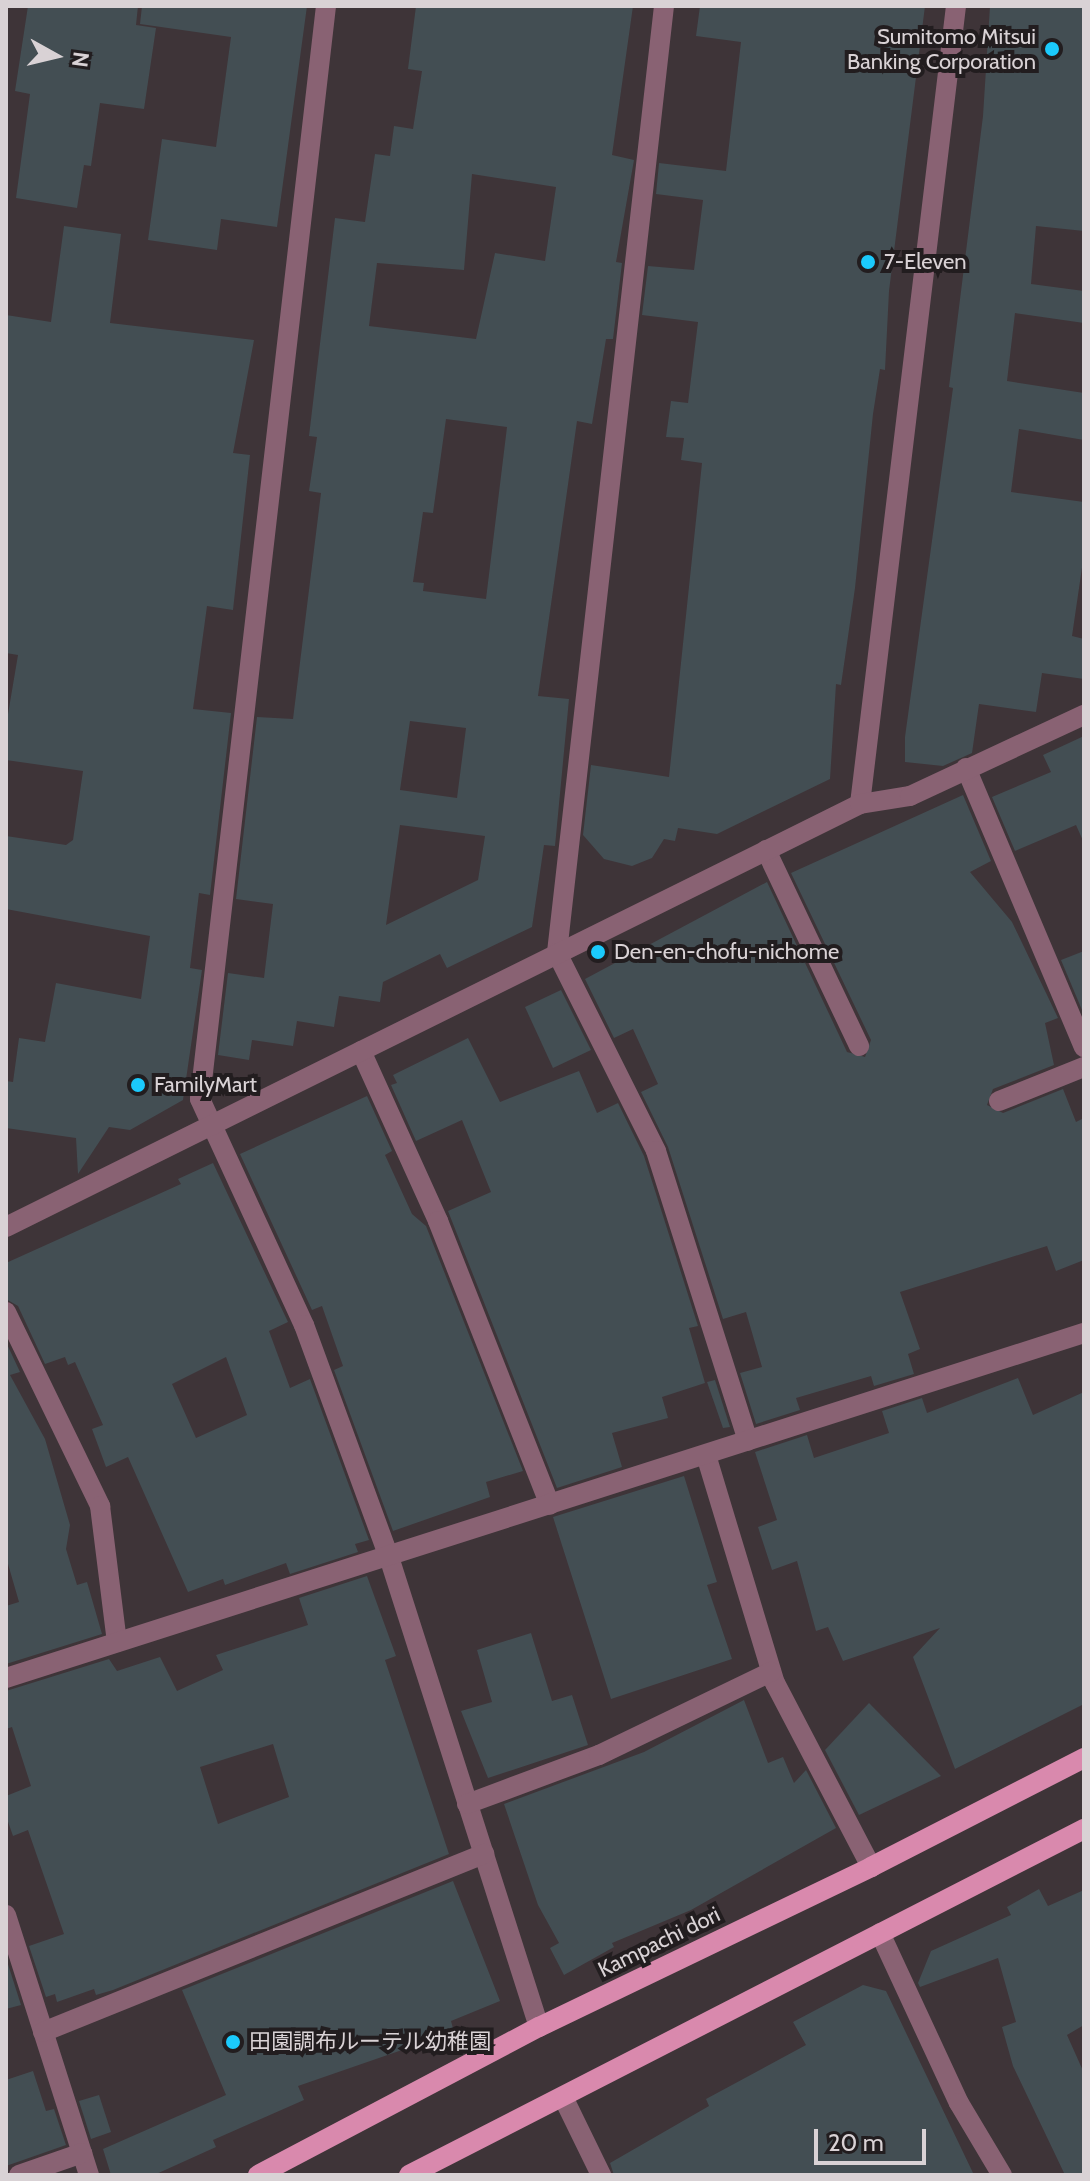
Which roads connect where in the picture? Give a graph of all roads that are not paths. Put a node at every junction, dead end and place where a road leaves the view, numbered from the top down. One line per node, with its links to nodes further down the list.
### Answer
1 (326, 6): 14 (street)
2 (664, 6): 8 (street)
3 (956, 6): 6 (street)
4 (1084, 715): 5 (street)
5 (966, 768): 6 (street); 10 (street)
6 (860, 804): 7 (street)
7 (766, 850): 8 (street); 9 (street)
8 (557, 953): 11 (street); 18 (street)
9 (859, 1046)
10 (1084, 1047)
11 (361, 1051): 14 (street); 20 (street)
12 (1084, 1067): 13 (street)
13 (999, 1101)
14 (210, 1126): 15 (street); 21 (street)
15 (6, 1227)
16 (6, 1312): 22 (street)
17 (1084, 1333): 18 (street)
18 (748, 1441): 19 (street)
19 (706, 1455): 20 (street); 23 (street)
20 (550, 1505): 21 (street)
21 (389, 1557): 22 (street); 26 (street)
22 (117, 1642): 24 (street)
23 (771, 1672): 26 (street); 29 (street)
24 (6, 1678)
25 (1084, 1758): 29 (main road, Kampachi dori)
26 (467, 1804): 28 (street)
27 (1084, 1829): 31 (main road)
28 (484, 1854): 32 (street); 33 (street)
29 (871, 1867): 32 (main road, Kampachi dori)
30 (6, 1915): 33 (street)
31 (880, 1933): 34 (main road); 41 (street)
32 (539, 2027): 38 (main road, Kampachi dori)
33 (43, 2032): 35 (street)
34 (563, 2097): 39 (main road); 40 (street)
35 (82, 2153): 36 (street); 37 (street)
36 (19, 2175)
37 (89, 2175)
38 (258, 2175)
39 (409, 2175)
40 (601, 2175)
41 (1002, 2175)

